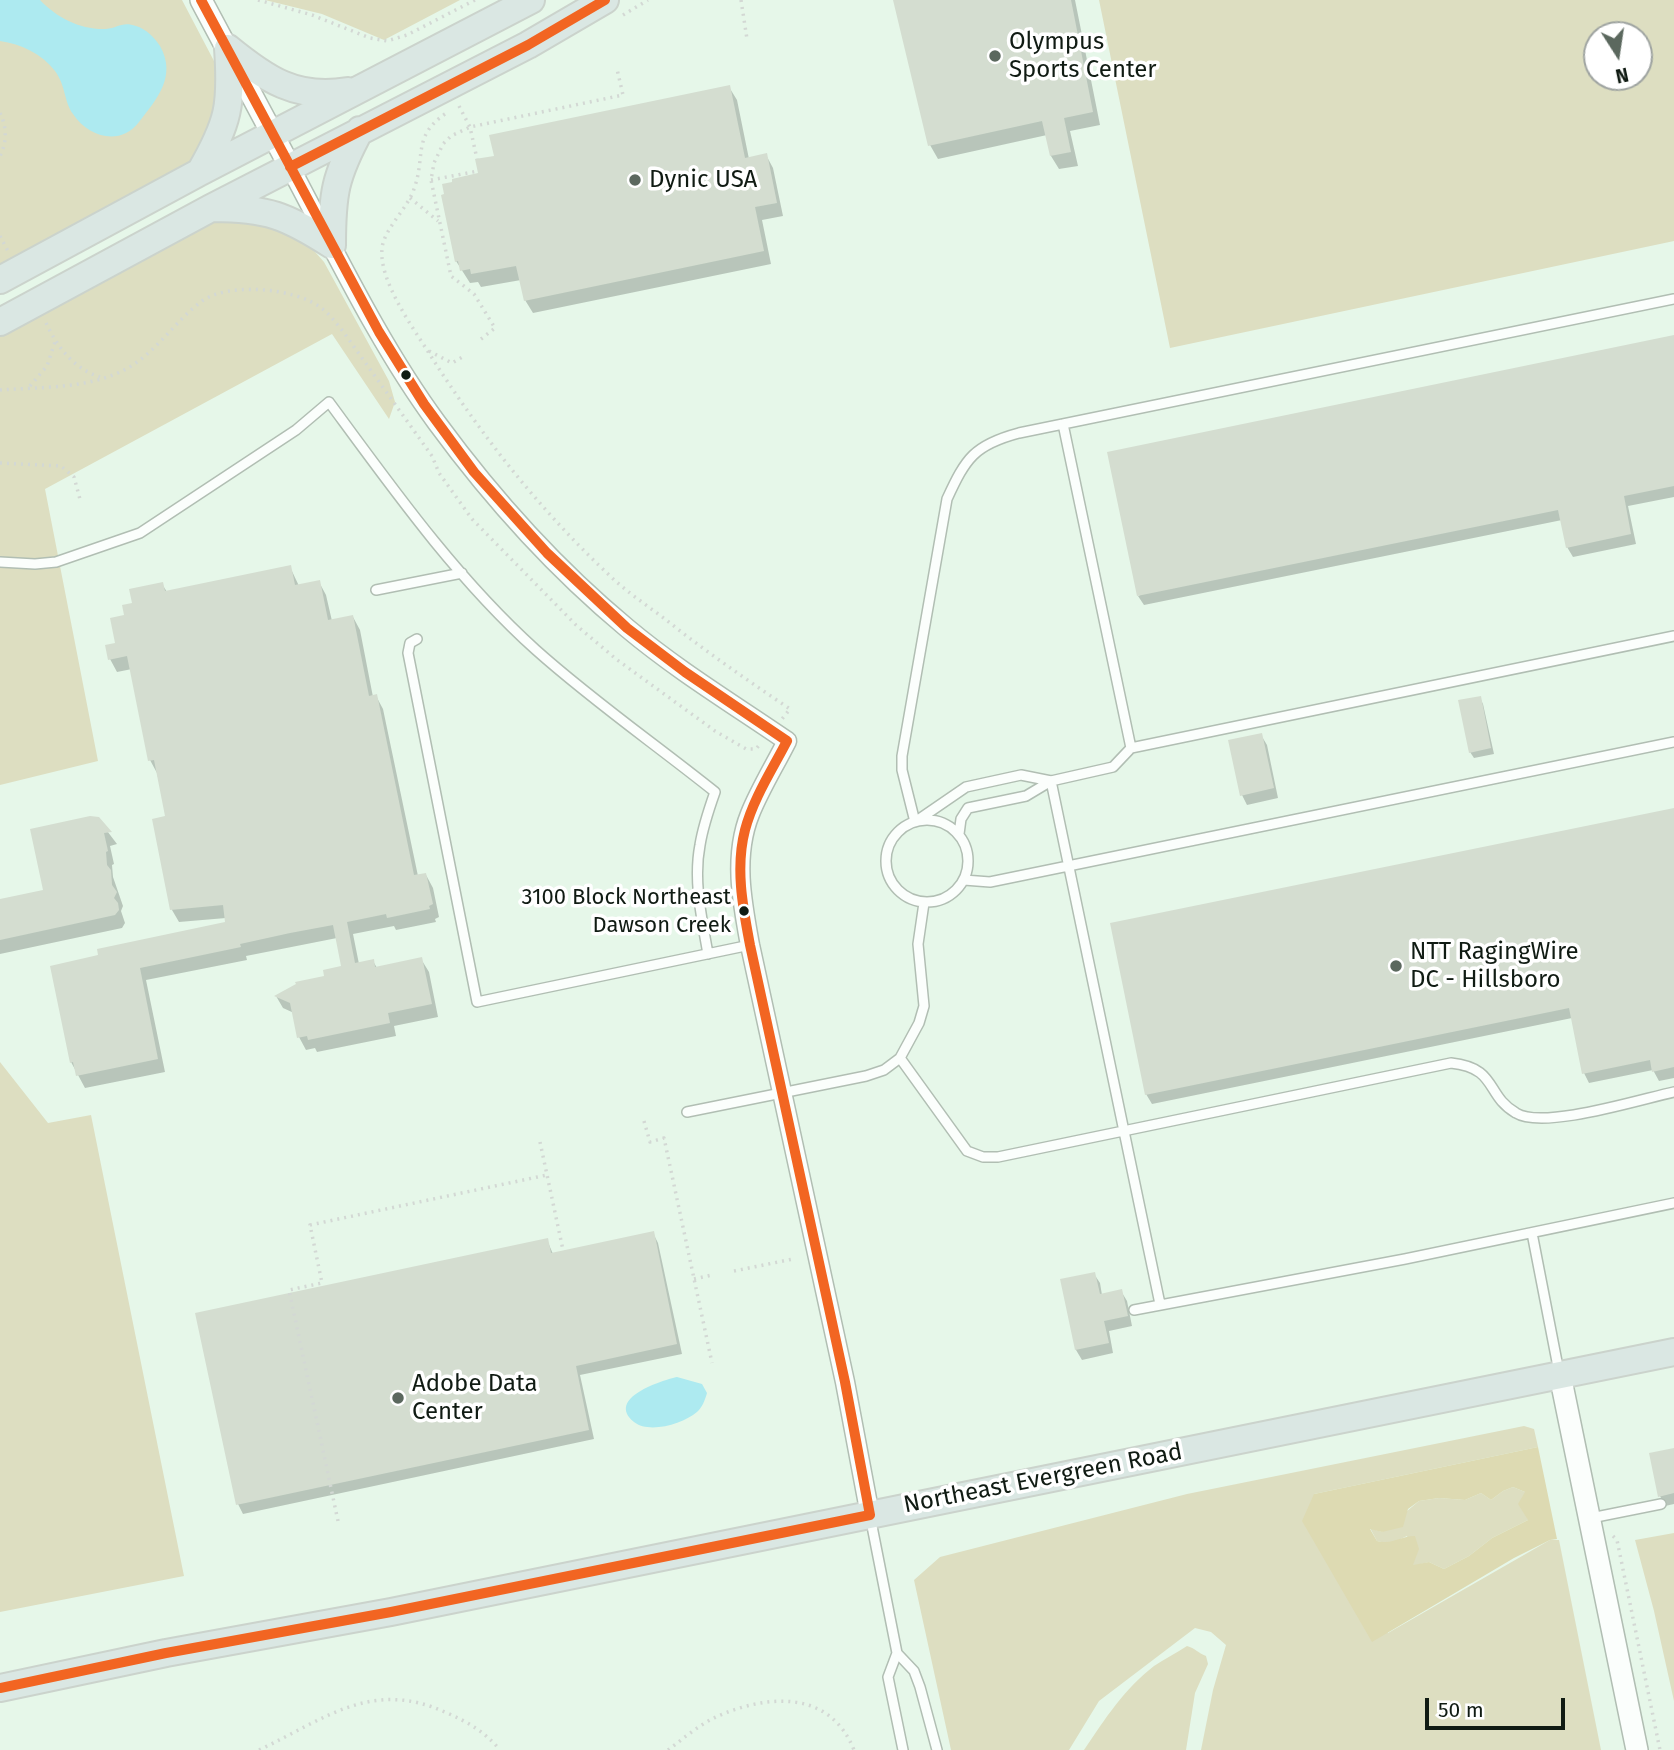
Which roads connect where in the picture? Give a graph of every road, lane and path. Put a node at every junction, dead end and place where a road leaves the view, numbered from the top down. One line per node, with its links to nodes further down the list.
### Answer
1 (201, 0): 9 (street)
2 (258, 0): 3 (path)
3 (475, 0)
4 (648, 0): 7 (path)
5 (741, 0): 8 (path)
6 (524, 2): 11 (main road)
7 (612, 8): 14 (main road)
8 (747, 39)
9 (228, 48): 11 (main road); 15 (street); 20 (main road)
10 (617, 69): 13 (path)
11 (360, 89): 15 (main road)
12 (0, 113): 16 (path)
13 (470, 127): 17 (path); 21 (path); 22 (path)
14 (361, 129): 18 (main road); 26 (main road)
15 (273, 134): 18 (street); 20 (main road)
16 (0, 156)
17 (477, 159)
18 (290, 167): 23 (main road); 26 (street)
19 (478, 171): 21 (path)
20 (200, 172): 28 (main road)
21 (431, 180): 24 (path)
22 (410, 198): 24 (path); 34 (path)
23 (211, 208): 26 (main road); 30 (main road)
24 (440, 223): 32 (path)
25 (0, 236): 27 (path)
26 (332, 245): 57 (street)
27 (10, 254)
28 (0, 280)
29 (1674, 299): 39 (lane)
30 (0, 322)
31 (45, 322): 33 (path)
32 (481, 339)
33 (55, 341): 36 (path); 37 (path)
34 (428, 351): 35 (path); 47 (path)
35 (464, 356)
36 (103, 378): 37 (path); 50 (path)
37 (28, 388): 38 (path)
38 (0, 390)
39 (1063, 424): 49 (lane); 52 (lane)
40 (0, 463): 41 (path)
41 (81, 503)
42 (0, 562): 43 (lane)
43 (462, 573): 44 (lane); 58 (lane)
44 (376, 590)
45 (1674, 636): 49 (lane)
46 (417, 639): 58 (lane)
47 (790, 709)
48 (1674, 742): 54 (lane)
49 (1131, 748): 51 (lane)
50 (756, 749)
51 (1051, 781): 52 (lane); 53 (lane); 54 (lane)
52 (915, 822): 53 (lane); 56 (lane)
53 (959, 834): 55 (lane)
54 (1069, 866): 55 (lane); 64 (lane)
55 (964, 880): 56 (lane)
56 (923, 903): 59 (lane)
57 (750, 945): 58 (lane); 60 (street)
58 (708, 954)
59 (900, 1058): 60 (lane); 64 (lane)
60 (783, 1091): 62 (lane); 80 (street)
61 (1674, 1092): 64 (lane)
62 (687, 1112)
63 (645, 1121): 73 (path)
64 (1124, 1132): 74 (lane)
65 (540, 1142): 66 (path)
66 (547, 1175): 69 (path); 82 (path)
67 (1674, 1203): 68 (lane)
68 (1532, 1233): 74 (lane); 78 (lane)
69 (563, 1250)
70 (793, 1258): 71 (path)
71 (734, 1271)
72 (712, 1275): 73 (path)
73 (694, 1279): 77 (path)
74 (1160, 1304): 75 (lane)
75 (1134, 1310)
76 (1674, 1352): 78 (main road, Northeast Evergreen Road)
77 (712, 1363)
78 (1560, 1375): 80 (main road, Northeast Evergreen Road); 81 (street)
79 (1661, 1504): 81 (lane)
80 (870, 1515): 84 (lane); 85 (main road, Northeast Evergreen Road)
81 (1589, 1519): 92 (street)
82 (338, 1521)
83 (1617, 1540): 93 (path)
84 (897, 1653): 90 (lane); 91 (lane)
85 (0, 1688)
86 (259, 1750): 87 (path)
87 (500, 1750)
88 (668, 1750): 89 (path)
89 (854, 1750)
90 (903, 1750)
91 (937, 1750)
92 (1637, 1750)
93 (1660, 1750)

